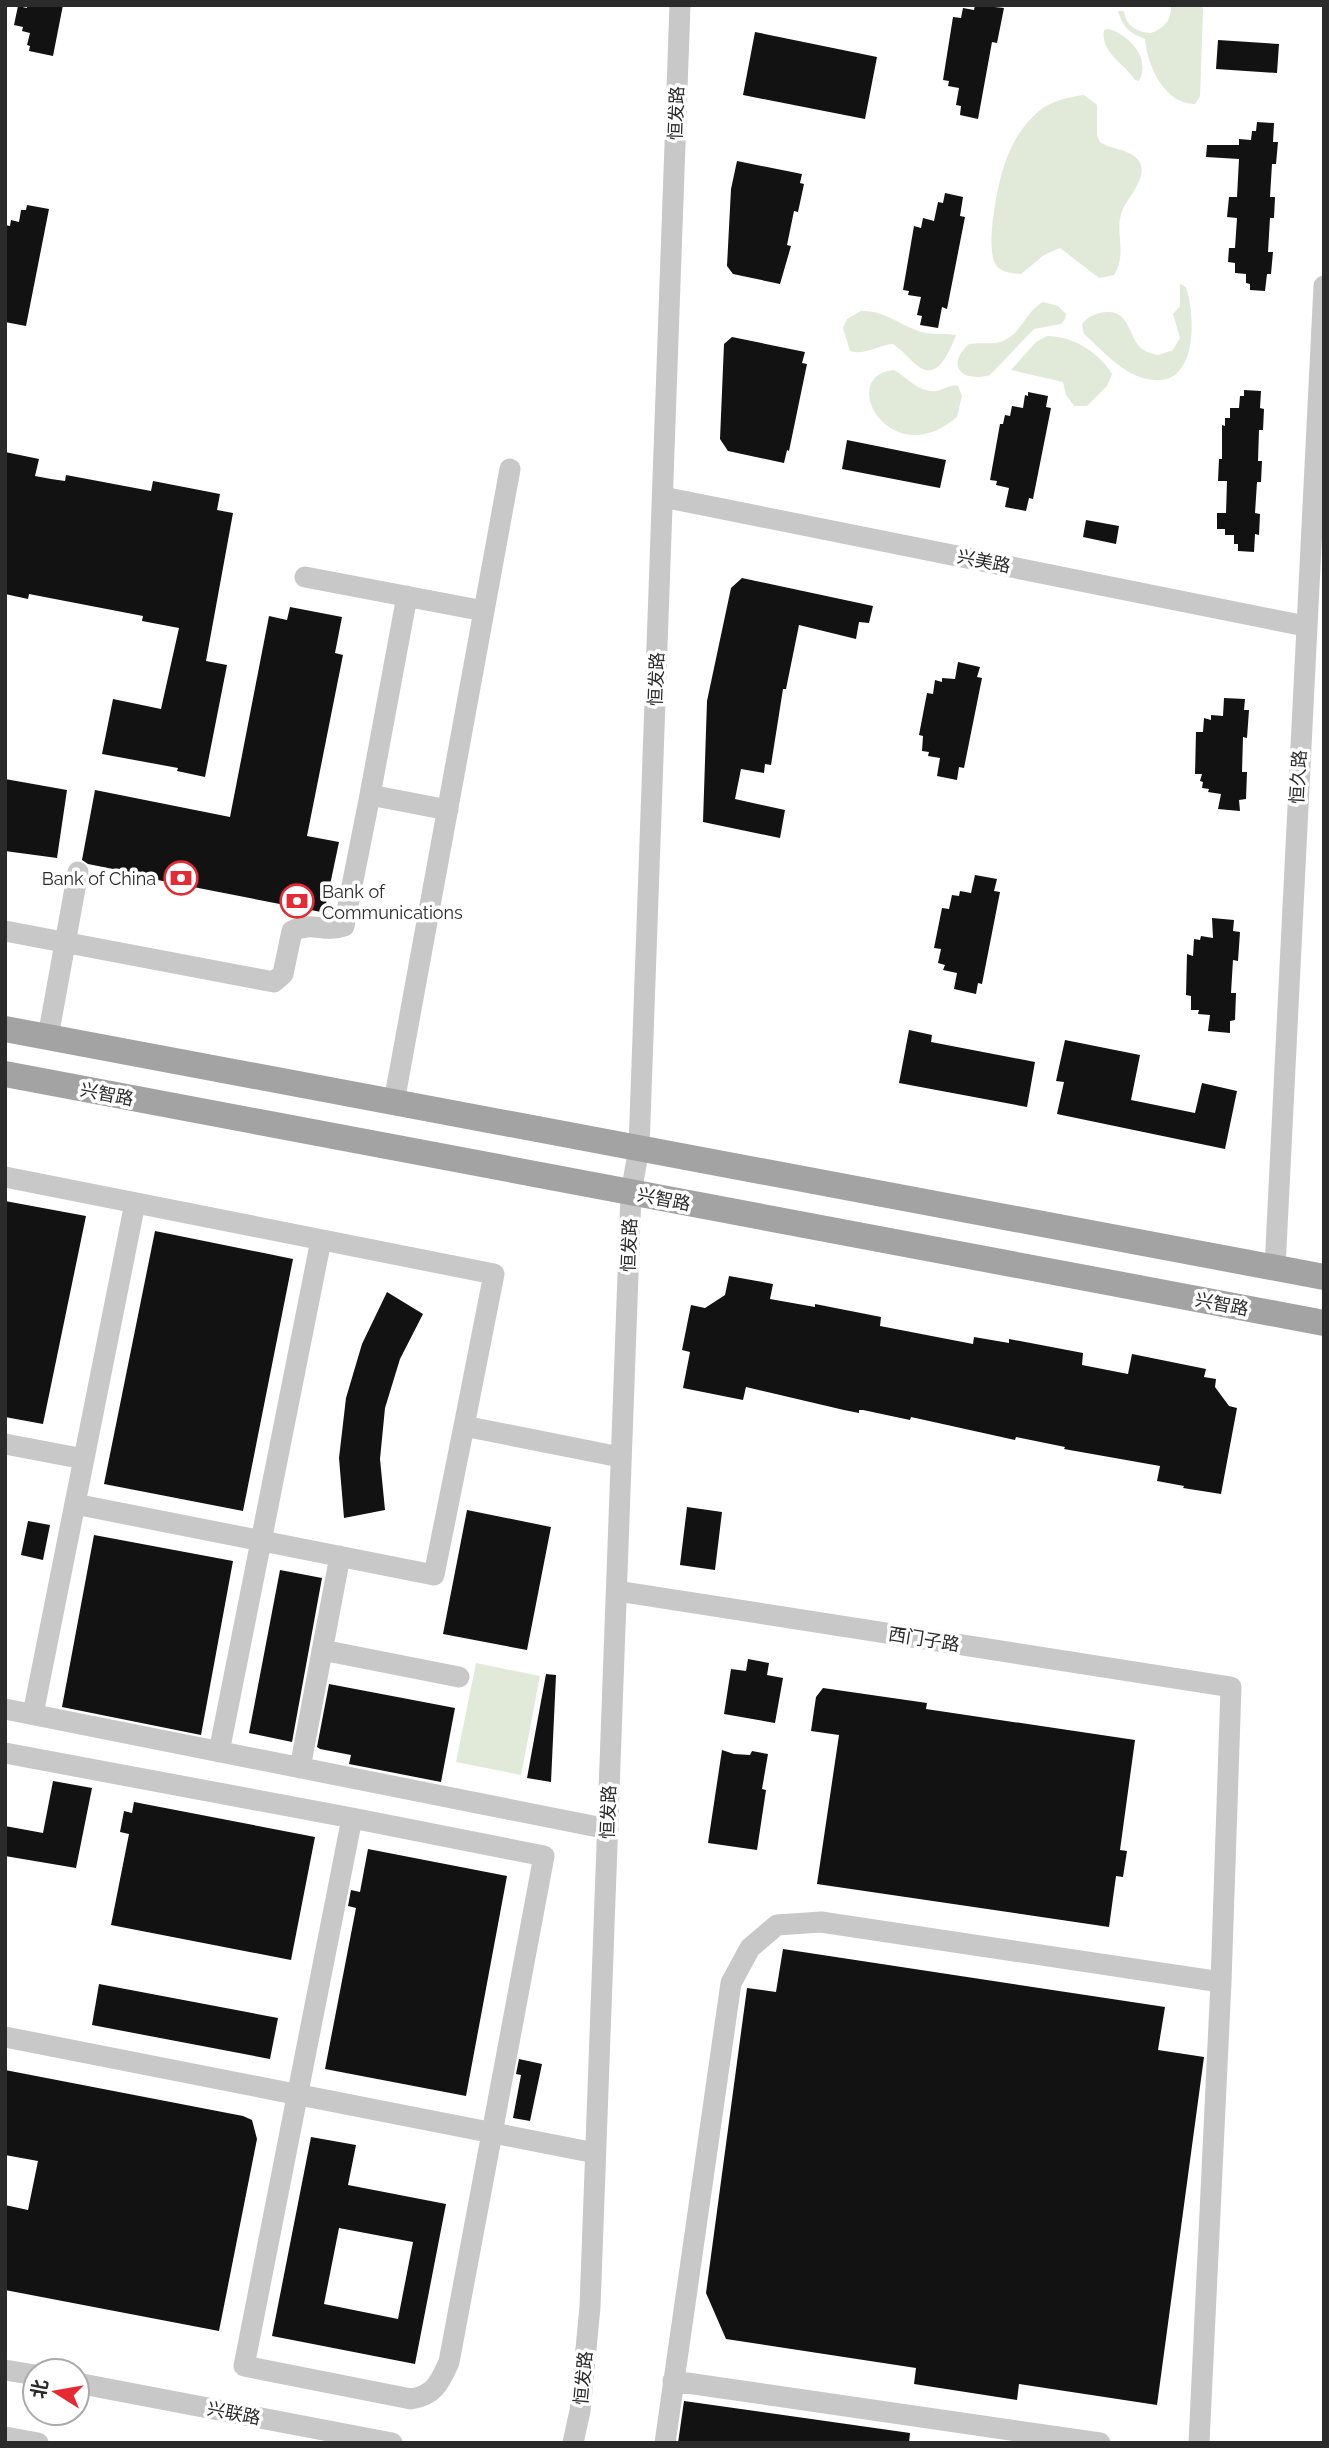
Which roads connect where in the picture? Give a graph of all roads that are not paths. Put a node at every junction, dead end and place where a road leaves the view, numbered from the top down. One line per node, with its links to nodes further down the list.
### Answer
1 (680, 5): 4 (street, 恒发路)
2 (1324, 286): 8 (street, 恒久路)
3 (510, 468): 7 (street)
4 (663, 497): 8 (street, 兴美路); 18 (street, 恒发路)
5 (304, 577): 6 (street)
6 (407, 596): 7 (street); 9 (street)
7 (484, 611): 10 (street)
8 (1306, 626): 23 (street, 恒久路)
9 (370, 795): 10 (street); 13 (street)
10 (448, 810): 17 (street)
11 (78, 872): 13 (street)
12 (5, 931): 13 (street)
13 (65, 942): 15 (street)
14 (5, 1029): 15 (main road)
15 (48, 1037): 17 (main road)
16 (5, 1074): 20 (main road, 兴智路)
17 (394, 1102): 18 (main road)
18 (639, 1148): 20 (street, 恒发路); 23 (main road)
19 (5, 1177): 21 (street)
20 (631, 1193): 25 (main road, 兴智路); 28 (street, 恒发路)
21 (135, 1203): 22 (street); 29 (street)
22 (321, 1240): 26 (street); 31 (street)
23 (1275, 1268): 24 (main road)
24 (1324, 1277)
25 (1324, 1323)
26 (464, 1426): 28 (street); 32 (street)
27 (5, 1444): 29 (street)
28 (620, 1457): 33 (street, 恒发路)
29 (84, 1459): 30 (street)
30 (75, 1504): 31 (street); 37 (street)
31 (261, 1541): 32 (street); 38 (street)
32 (340, 1556): 34 (street)
33 (617, 1591): 42 (street, 恒发路); 43 (street, 西门子路)
34 (322, 1650): 35 (street); 40 (street)
35 (459, 1677)
36 (5, 1709): 37 (street)
37 (33, 1714): 38 (street)
38 (219, 1752): 40 (street)
39 (5, 1753): 41 (street)
40 (300, 1768): 42 (street)
41 (352, 1818): 45 (street); 46 (street)
42 (607, 1829): 47 (street, 恒发路)
43 (1220, 1982): 48 (street); 56 (street)
44 (5, 2038): 45 (street)
45 (299, 2095): 46 (street); 46 (street)
46 (491, 2133): 47 (street)
47 (595, 2153): 53 (street, 恒发路)
48 (673, 2381): 54 (street); 55 (street)
49 (91, 2386): 52 (street, 兴联路)
50 (5, 2437): 51 (street)
51 (38, 2443)
52 (392, 2443)
53 (573, 2443)
54 (664, 2443)
55 (1100, 2443)
56 (1199, 2443)

